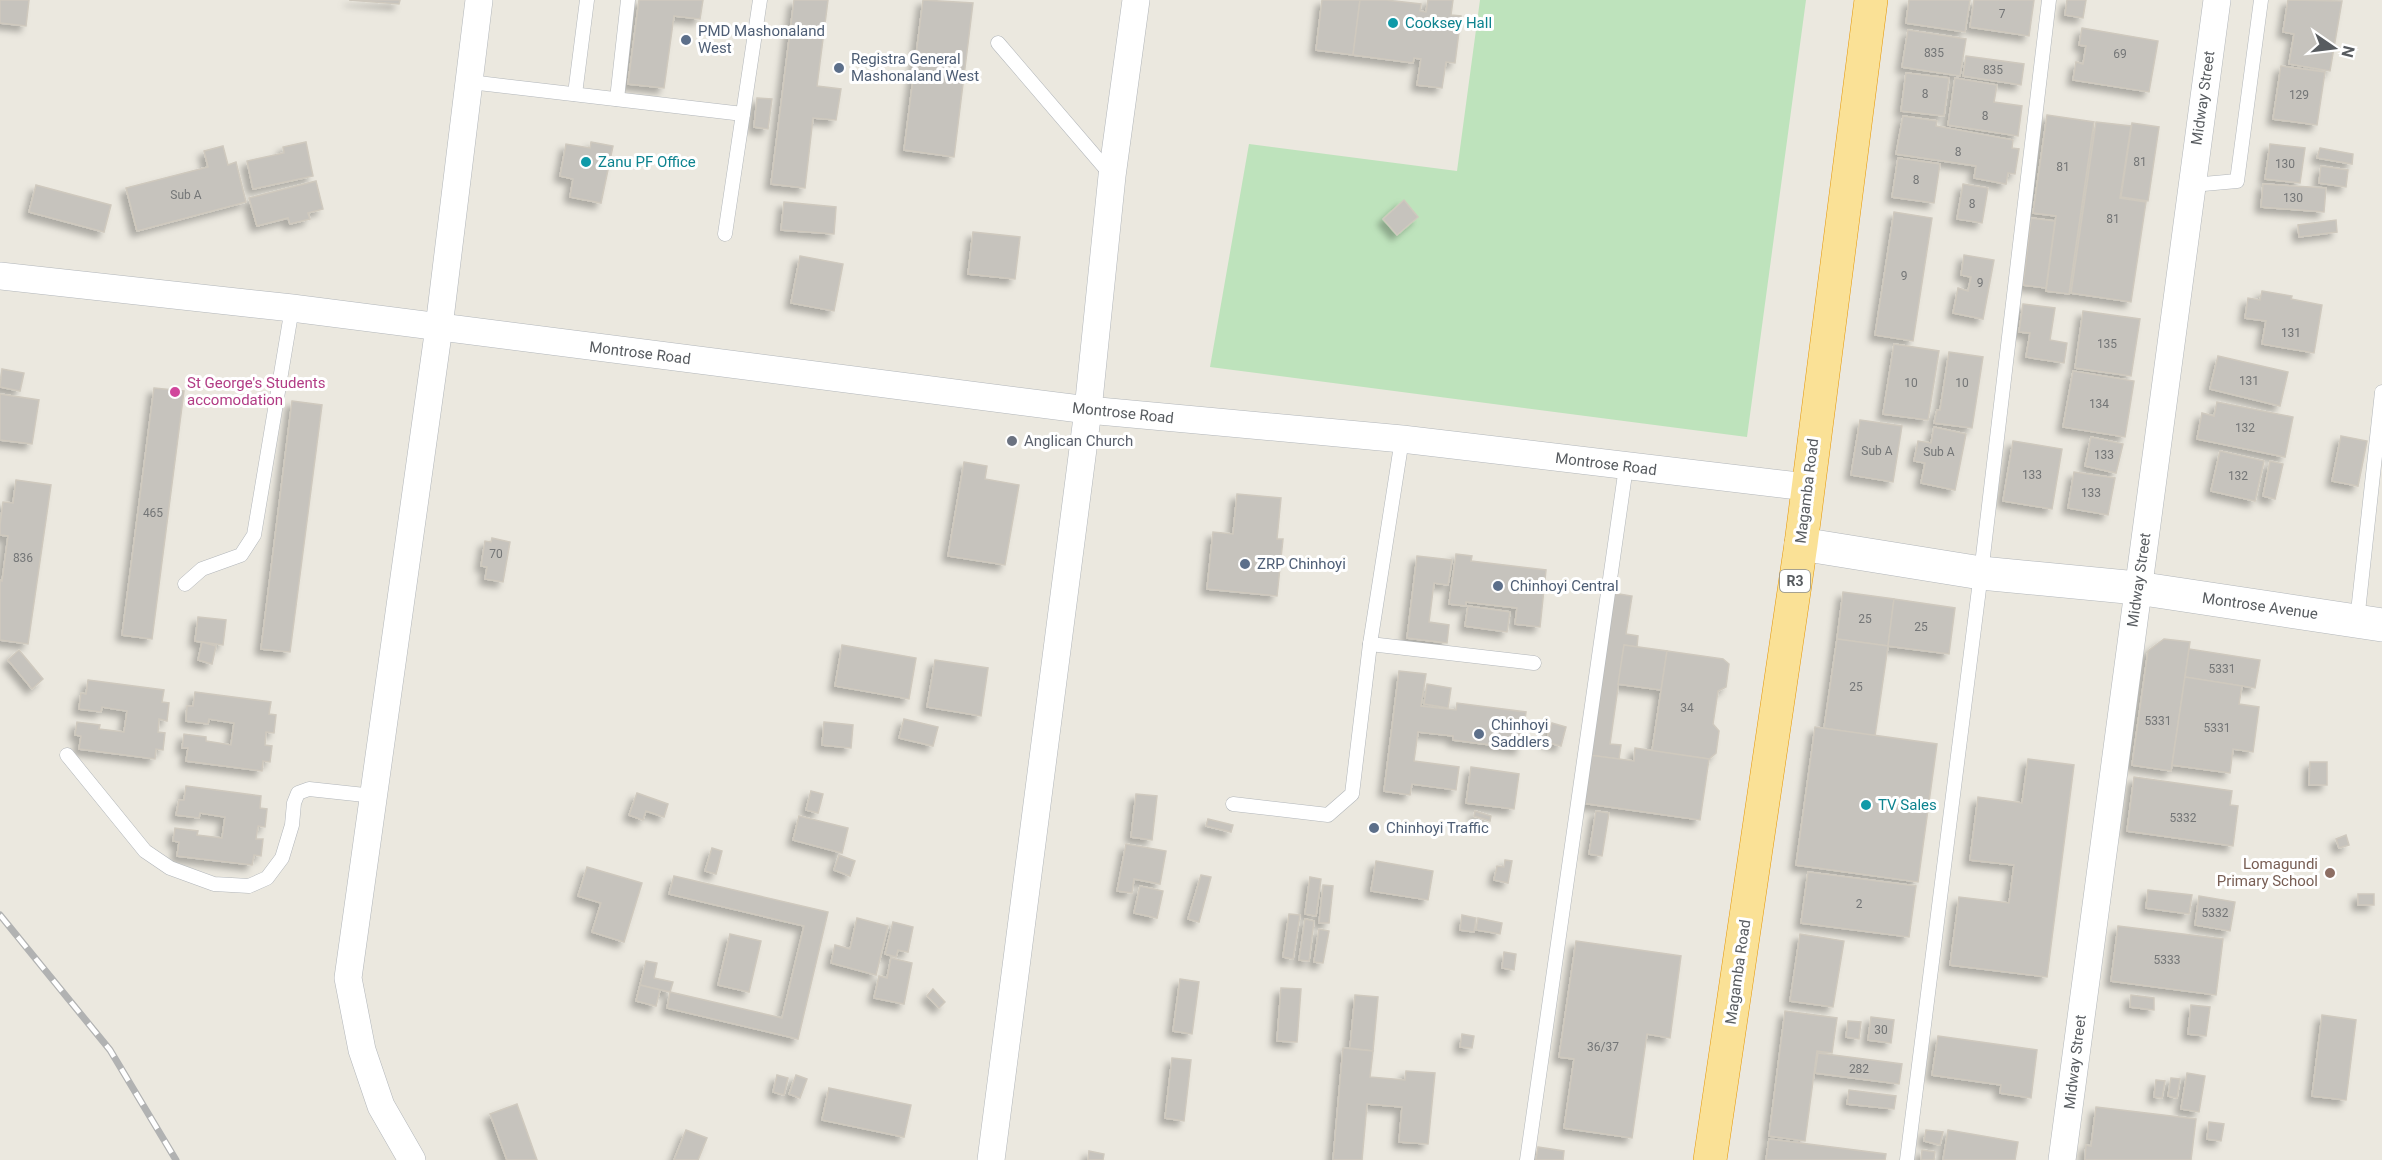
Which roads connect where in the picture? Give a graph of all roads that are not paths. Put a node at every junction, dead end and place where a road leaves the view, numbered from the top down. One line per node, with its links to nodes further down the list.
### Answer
1 (479, 0): 11 (street)
2 (587, 0): 12 (lane)
3 (628, 0): 13 (lane)
4 (760, 0): 14 (lane)
5 (1136, 0): 15 (street)
6 (1871, 0): 25 (highway, Magamba Road / R3)
7 (2049, 0): 27 (lane)
8 (2217, 0): 16 (street, Midway Street)
9 (2261, 0): 16 (lane)
10 (998, 43): 15 (lane)
11 (470, 82): 12 (lane); 20 (street)
12 (575, 94): 13 (lane)
13 (617, 99): 14 (lane)
14 (742, 114): 17 (lane)
15 (1112, 176): 22 (street)
16 (2192, 185): 29 (street, Midway Street)
17 (725, 234)
18 (0, 276): 19 (street, Montrose Road)
19 (292, 308): 20 (street, Montrose Road); 28 (lane)
20 (439, 327): 22 (street, Montrose Road); 34 (street)
21 (2382, 392): 30 (lane)
22 (1088, 410): 23 (street, Montrose Road); 37 (street)
23 (1402, 439): 24 (street, Montrose Road); 31 (lane)
24 (1626, 467): 25 (street, Montrose Road); 38 (lane)
25 (1807, 487): 26 (highway, Magamba Road / R3)
26 (1801, 544): 27 (street, Montrose Avenue); 39 (highway, Magamba Road / R3)
27 (1982, 573): 29 (street, Montrose Avenue); 40 (lane)
28 (185, 584)
29 (2137, 588): 30 (street, Montrose Avenue); 41 (street, Midway Street)
30 (2370, 623)
31 (1370, 644): 32 (lane); 35 (lane)
32 (1534, 663)
33 (67, 755): 34 (lane)
34 (374, 796): 36 (street)
35 (1233, 804)
36 (412, 1160)
37 (991, 1160)
38 (1527, 1160)
39 (1710, 1160)
40 (1906, 1160)
41 (2062, 1160)

